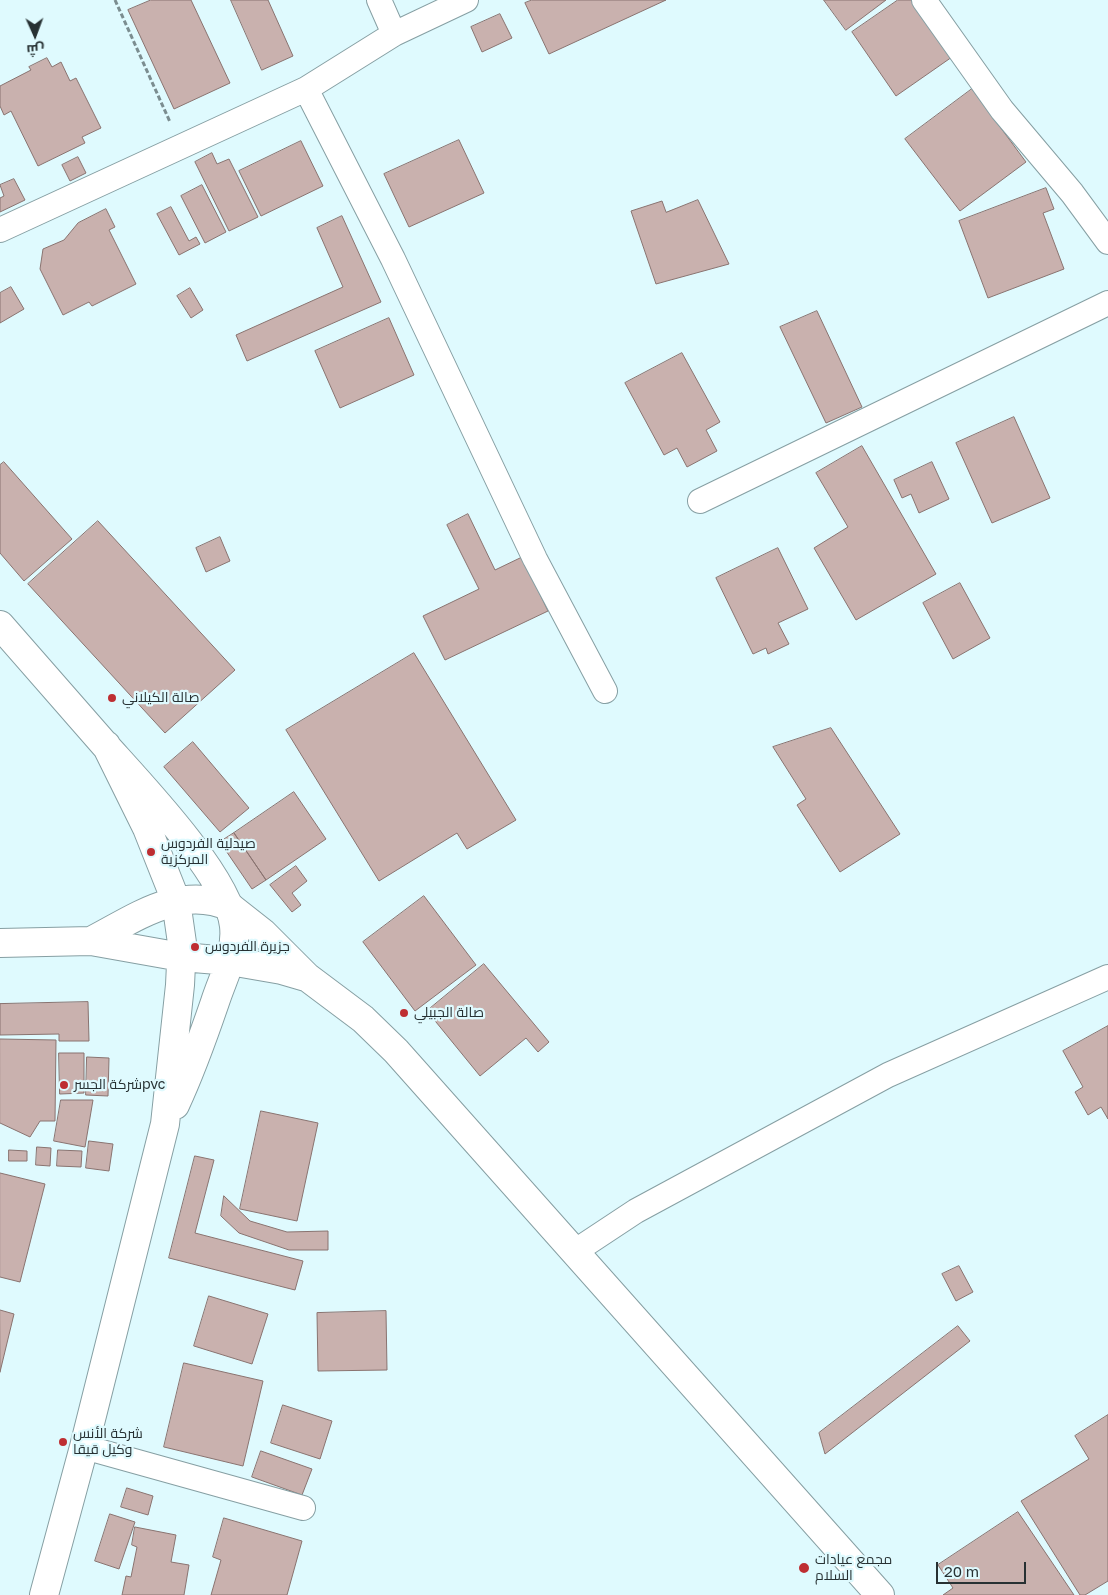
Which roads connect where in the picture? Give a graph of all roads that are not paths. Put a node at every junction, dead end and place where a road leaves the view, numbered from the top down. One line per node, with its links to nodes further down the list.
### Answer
1 (379, 0): 4 (street)
2 (466, 0): 4 (street)
3 (924, 0): 7 (street)
4 (394, 34): 5 (street)
5 (306, 89): 6 (street); 11 (street)
6 (0, 230)
7 (1108, 242)
8 (1108, 303): 9 (street)
9 (700, 501)
10 (0, 625): 12 (main road)
11 (605, 691)
12 (106, 745): 13 (main road); 14 (main road)
13 (176, 901): 14 (main road); 15 (main road); 17 (main road)
14 (230, 907): 18 (main road); 19 (main road)
15 (91, 941): 16 (main road); 17 (main road)
16 (0, 942)
17 (181, 957): 18 (main road); 21 (main road)
18 (230, 961): 19 (main road); 21 (main road)
19 (307, 977): 22 (main road)
20 (1108, 977): 22 (street)
21 (165, 1124): 23 (main road)
22 (574, 1252): 26 (main road)
23 (84, 1446): 24 (street); 25 (main road)
24 (303, 1508)
25 (44, 1595)
26 (880, 1595)

